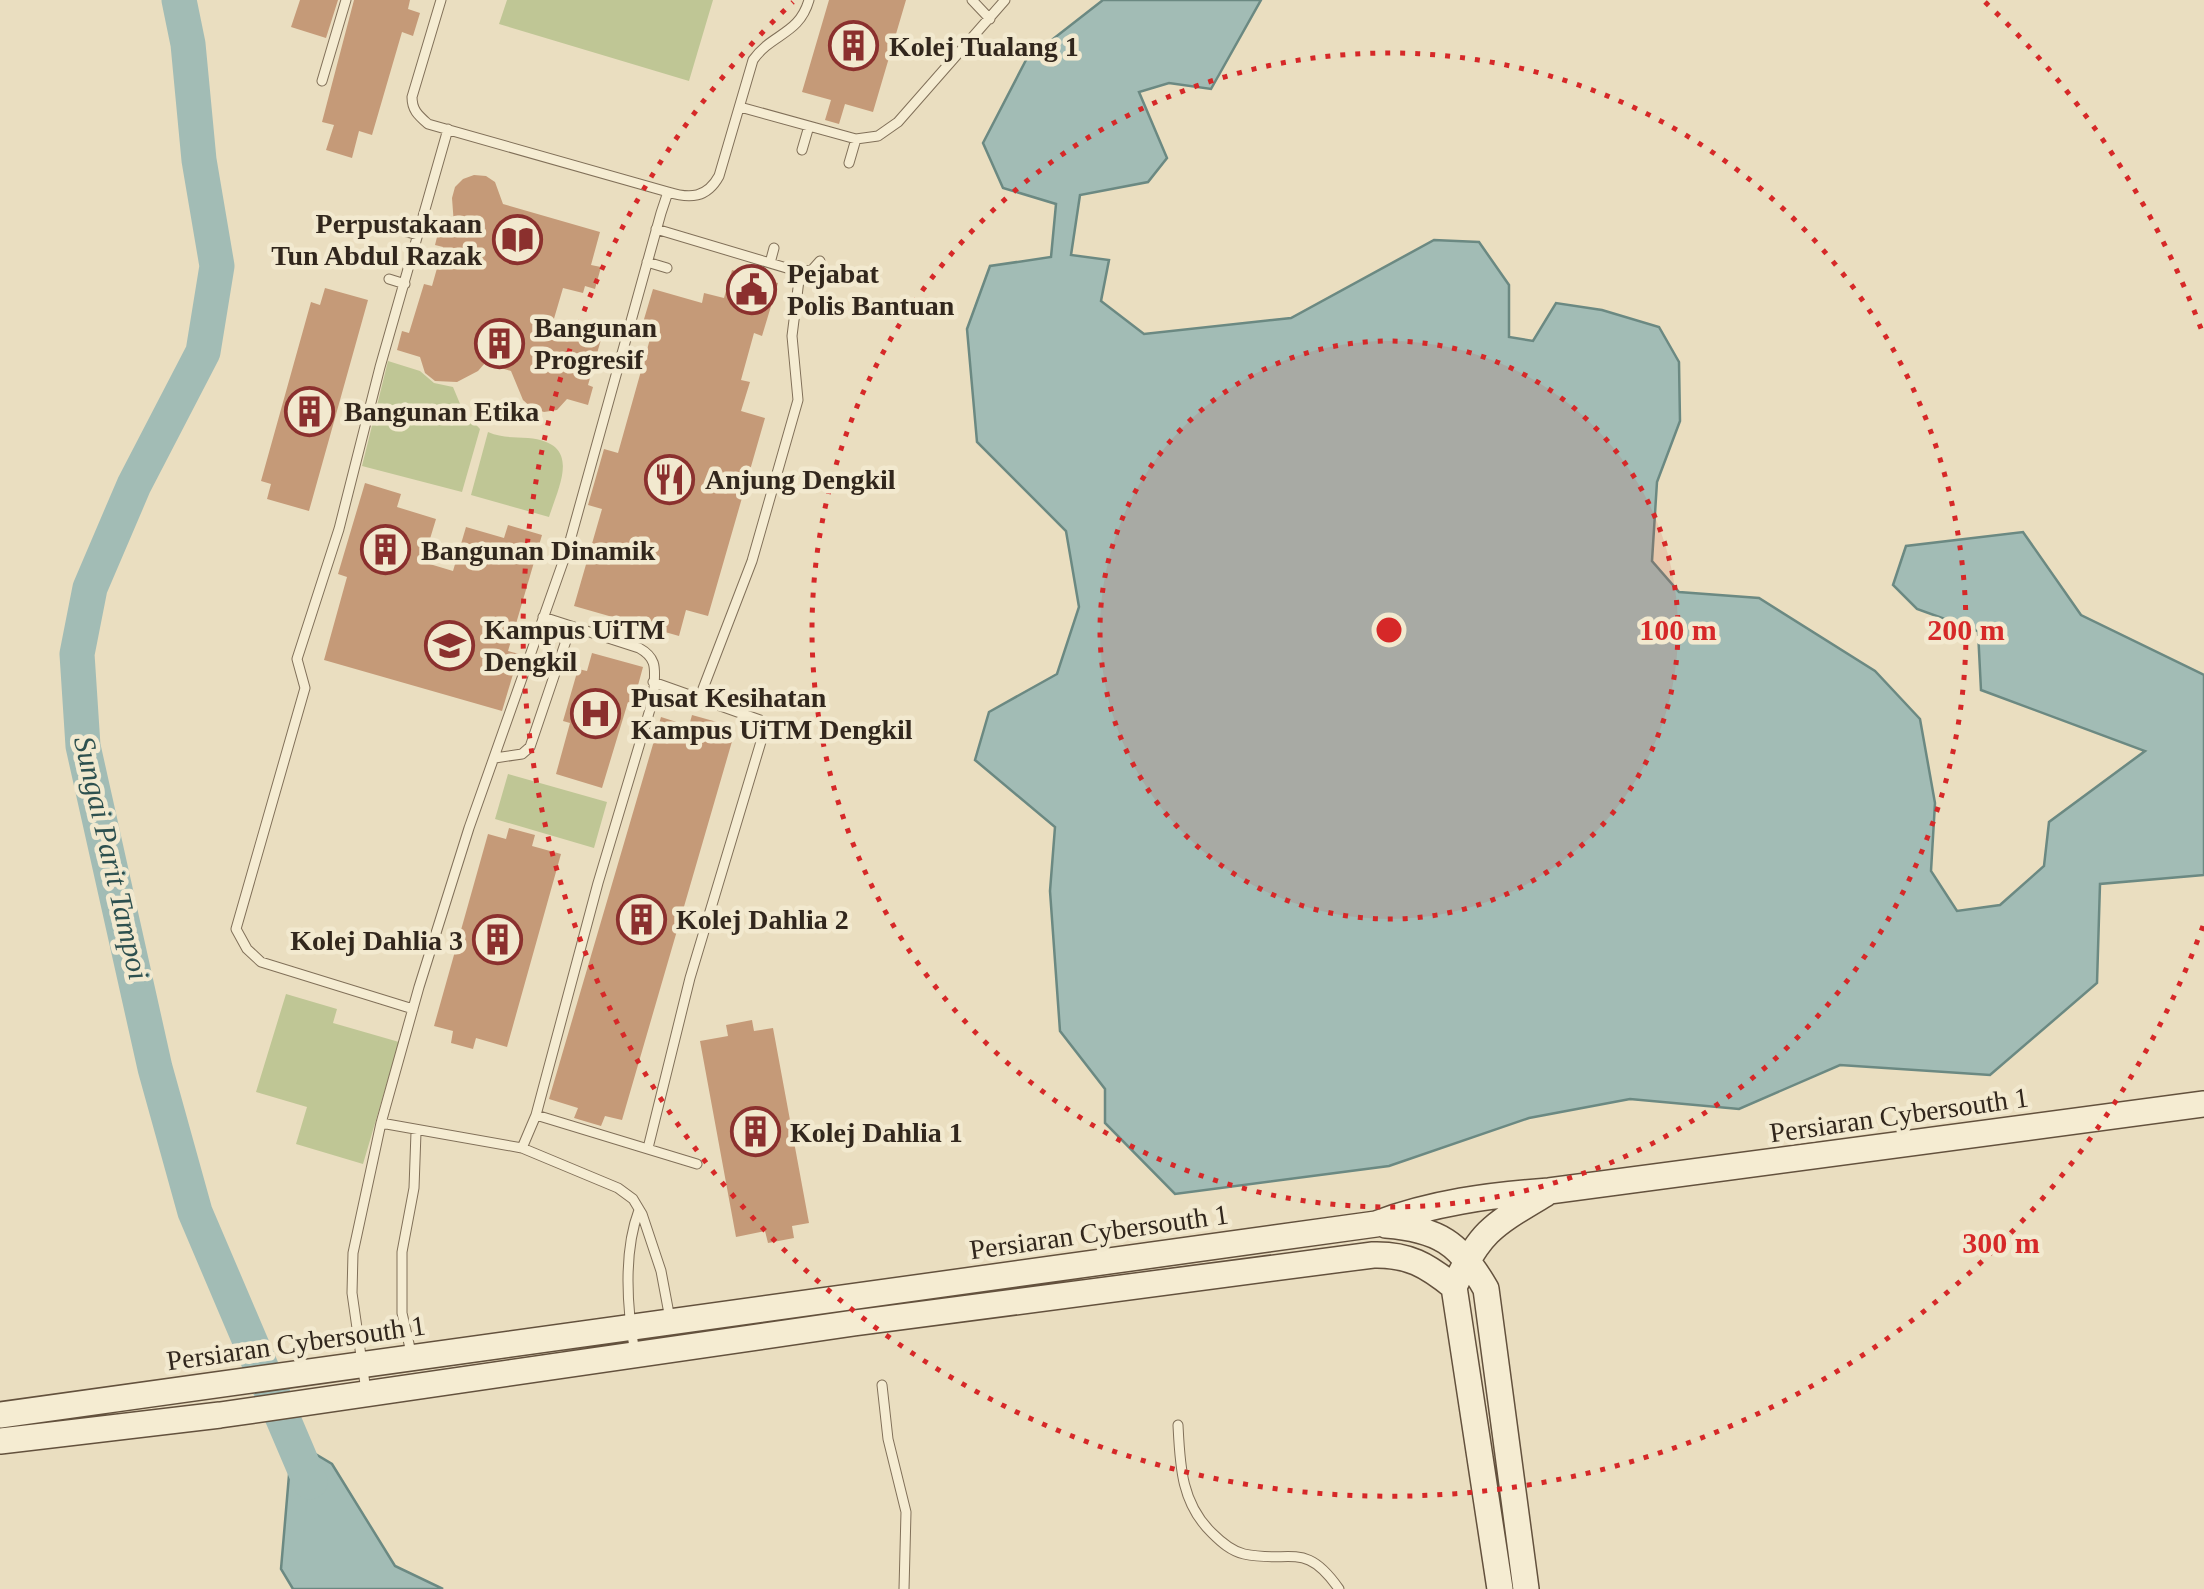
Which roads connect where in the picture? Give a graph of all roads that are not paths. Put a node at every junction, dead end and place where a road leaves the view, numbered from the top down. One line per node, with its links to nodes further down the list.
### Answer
1 (346, 0): 7 (lane)
2 (441, 0): 10 (lane)
3 (809, 0): 8 (lane)
4 (972, 0): 6 (lane)
5 (1006, 0): 6 (lane)
6 (990, 19): 11 (lane)
7 (322, 81)
8 (740, 107): 9 (lane); 16 (lane)
9 (809, 126): 11 (lane); 12 (lane)
10 (448, 129): 15 (lane); 16 (lane)
11 (856, 139): 13 (lane)
12 (802, 150)
13 (849, 163)
14 (416, 185): 15 (lane)
15 (430, 190): 19 (lane)
16 (668, 192): 17 (lane)
17 (656, 229): 21 (lane); 23 (lane)
18 (402, 231): 19 (lane)
19 (418, 236): 29 (lane)
20 (774, 248): 25 (lane)
21 (727, 250): 24 (lane); 25 (lane)
22 (820, 261): 27 (lane)
23 (647, 262): 26 (lane); 30 (lane)
24 (723, 263)
25 (770, 263): 27 (lane)
26 (666, 268)
27 (800, 272): 33 (lane)
28 (388, 279): 29 (lane)
29 (404, 284): 35 (lane)
30 (543, 617): 31 (lane); 34 (lane)
31 (572, 626): 32 (lane); 34 (lane)
32 (654, 682): 33 (lane); 37 (lane)
33 (699, 699): 41 (lane)
34 (495, 758): 35 (lane)
35 (413, 1008): 38 (lane)
36 (2204, 1104): 43 (street, Persiaran Cybersouth 1)
37 (536, 1114): 40 (lane); 41 (lane)
38 (382, 1123): 39 (lane); 53 (lane)
39 (416, 1132): 40 (lane); 52 (lane)
40 (522, 1148): 44 (lane)
41 (648, 1148): 42 (lane)
42 (698, 1164)
43 (1549, 1191): 45 (street, Persiaran Cybersouth 1); 46 (street)
44 (640, 1209): 48 (lane); 49 (lane)
45 (1376, 1224): 46 (street); 48 (street, Persiaran Cybersouth 1)
46 (1468, 1258): 47 (street); 63 (street)
47 (1454, 1288): 50 (street, Persiaran Cybersouth 1); 62 (street)
48 (670, 1321): 49 (street, Persiaran Cybersouth 1); 50 (lane)
49 (630, 1326): 51 (lane); 52 (street, Persiaran Cybersouth 1)
50 (674, 1349): 51 (street, Persiaran Cybersouth 1)
51 (635, 1356): 55 (street, Persiaran Cybersouth 1)
52 (412, 1358): 53 (street, Persiaran Cybersouth 1); 55 (lane)
53 (360, 1365): 56 (lane); 57 (street, Persiaran Cybersouth 1)
54 (882, 1385): 60 (lane)
55 (418, 1386): 56 (street, Persiaran Cybersouth 1)
56 (366, 1394): 59 (street, Persiaran Cybersouth 1)
57 (0, 1416)
58 (1178, 1425): 61 (lane)
59 (0, 1441)
60 (904, 1589)
61 (1339, 1589)
62 (1500, 1589)
63 (1526, 1589)

